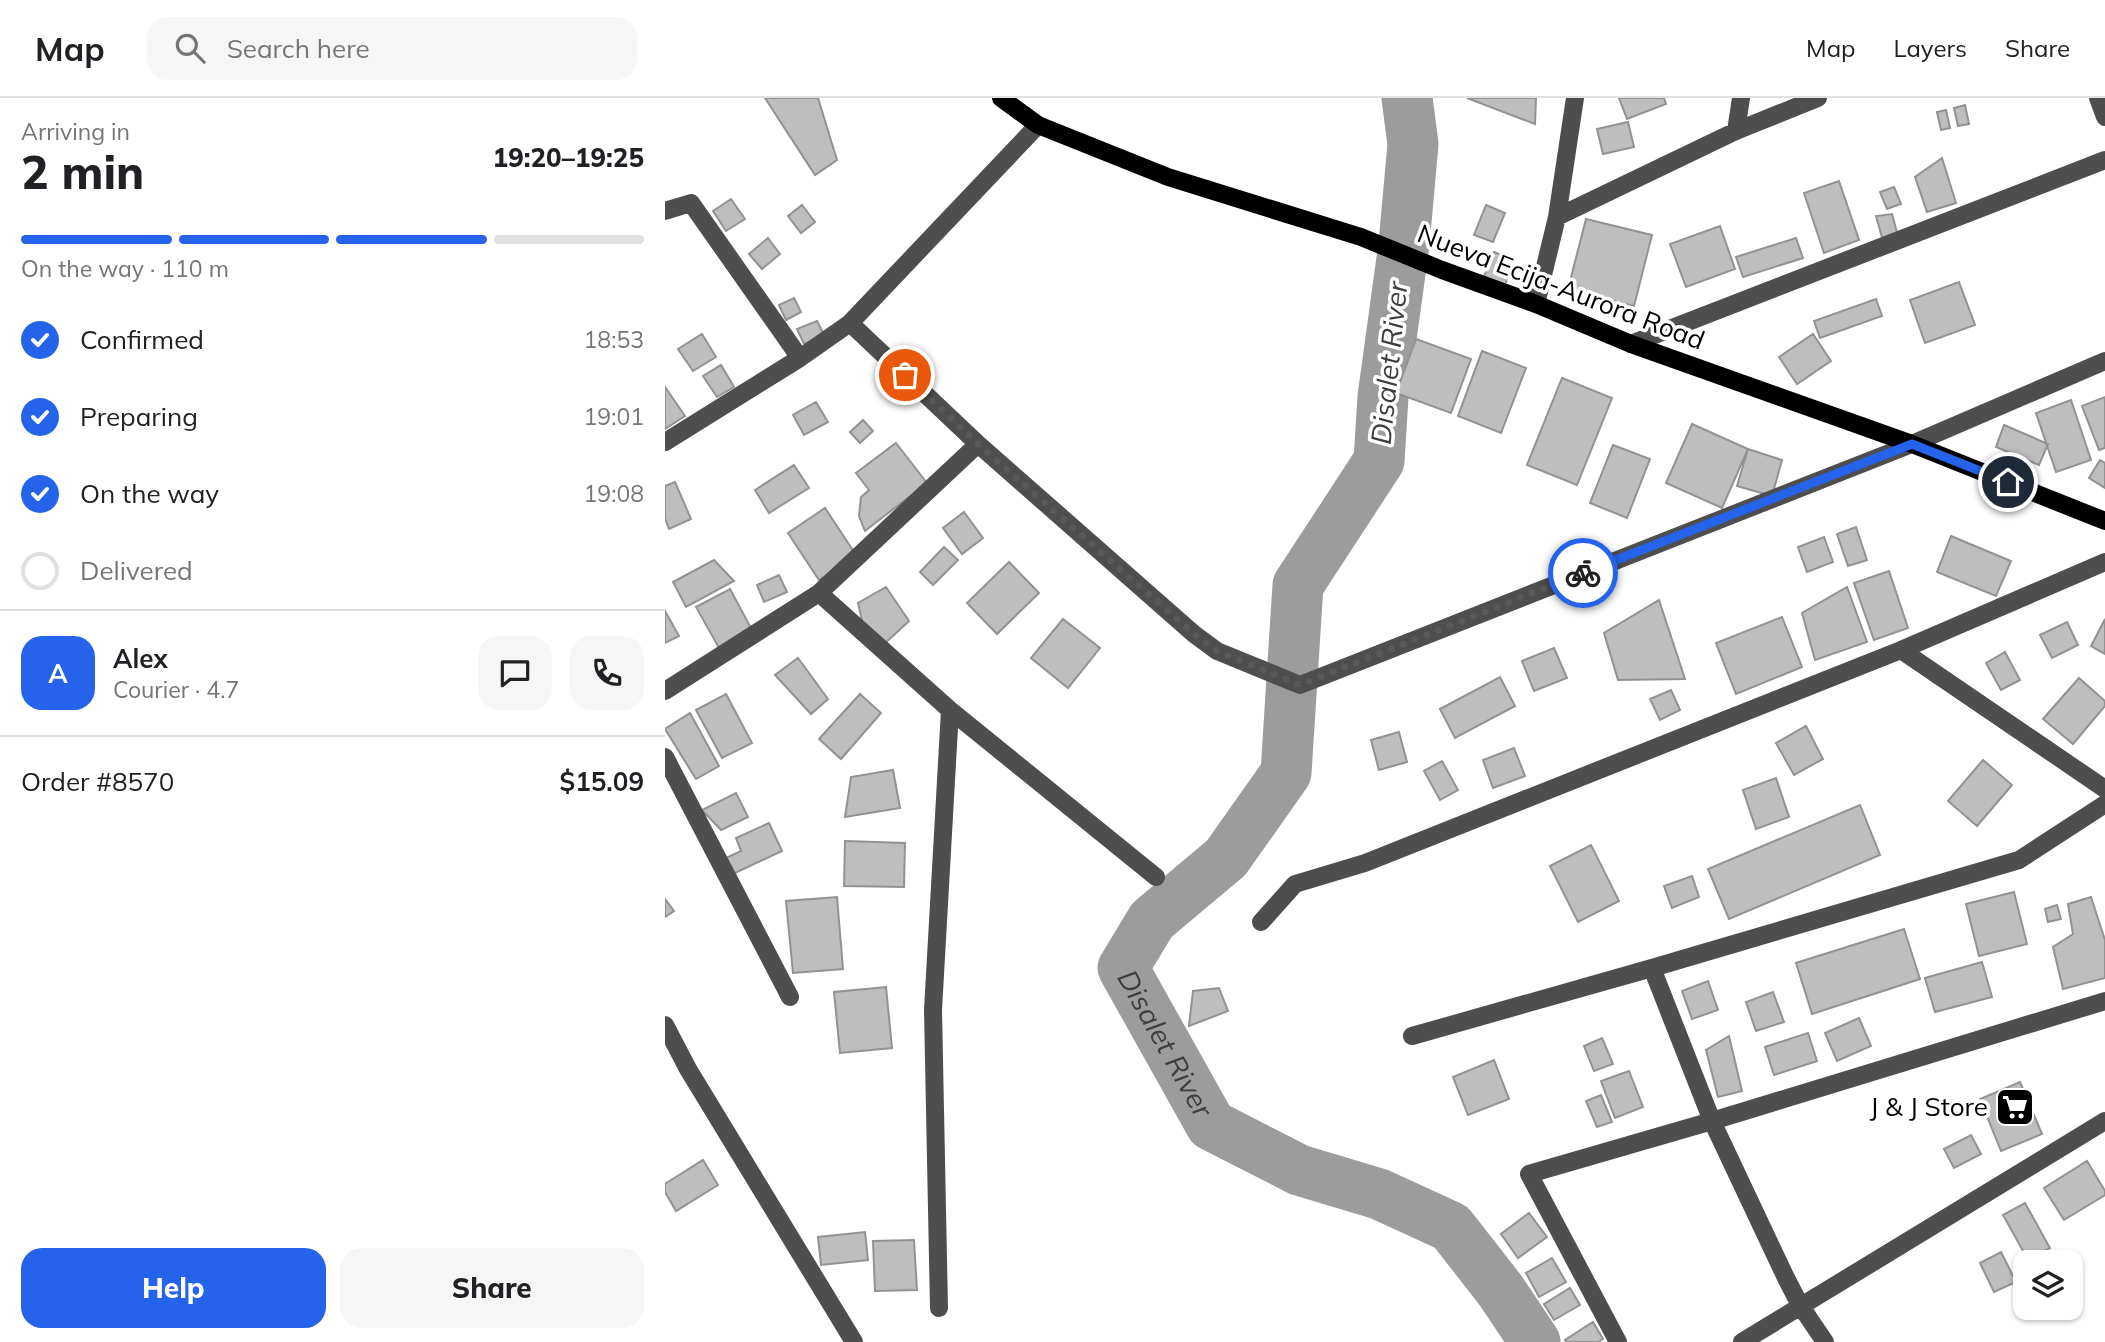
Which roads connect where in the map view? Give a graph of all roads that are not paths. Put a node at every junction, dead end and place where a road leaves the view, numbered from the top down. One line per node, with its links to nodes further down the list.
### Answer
1 (1001, 98): 7 (main road, Nueva Ecija-Aurora Road)
2 (1574, 98): 11 (street)
3 (1741, 98): 8 (street)
4 (1818, 98): 8 (street)
5 (2098, 98): 6 (street)
6 (2105, 117)
7 (1038, 125): 12 (main road, Nueva Ecija-Aurora Road); 13 (street)
8 (1736, 131): 11 (street)
9 (2105, 160): 14 (street)
10 (665, 211): 15 (street)
11 (1557, 216): 12 (street)
12 (1536, 304): 14 (main road, Nueva Ecija-Aurora Road)
13 (850, 323): 15 (street); 18 (street)
14 (1631, 344): 19 (main road, Nueva Ecija-Aurora Road)
15 (800, 358): 17 (street)
16 (2105, 361): 19 (street)
17 (665, 442)
18 (978, 444): 19 (street); 22 (street)
19 (1912, 444): 20 (main road, Nueva Ecija-Aurora Road)
20 (2105, 522)
21 (2105, 562): 23 (street)
22 (818, 593): 24 (street); 25 (street)
23 (1901, 650): 27 (street); 30 (street)
24 (665, 691)
25 (950, 710): 29 (street); 39 (street)
26 (665, 757): 32 (street)
27 (2105, 789)
28 (2105, 804): 31 (street)
29 (1156, 877)
30 (1261, 922)
31 (1652, 968): 35 (street); 36 (street)
32 (790, 997)
33 (2105, 1001): 36 (street)
34 (665, 1025): 40 (street)
35 (1412, 1036)
36 (1712, 1121): 38 (street); 41 (street)
37 (2105, 1121): 38 (street)
38 (1800, 1305): 42 (street); 43 (street)
39 (939, 1308)
40 (855, 1342)
41 (1618, 1342)
42 (1742, 1342)
43 (1825, 1342)

